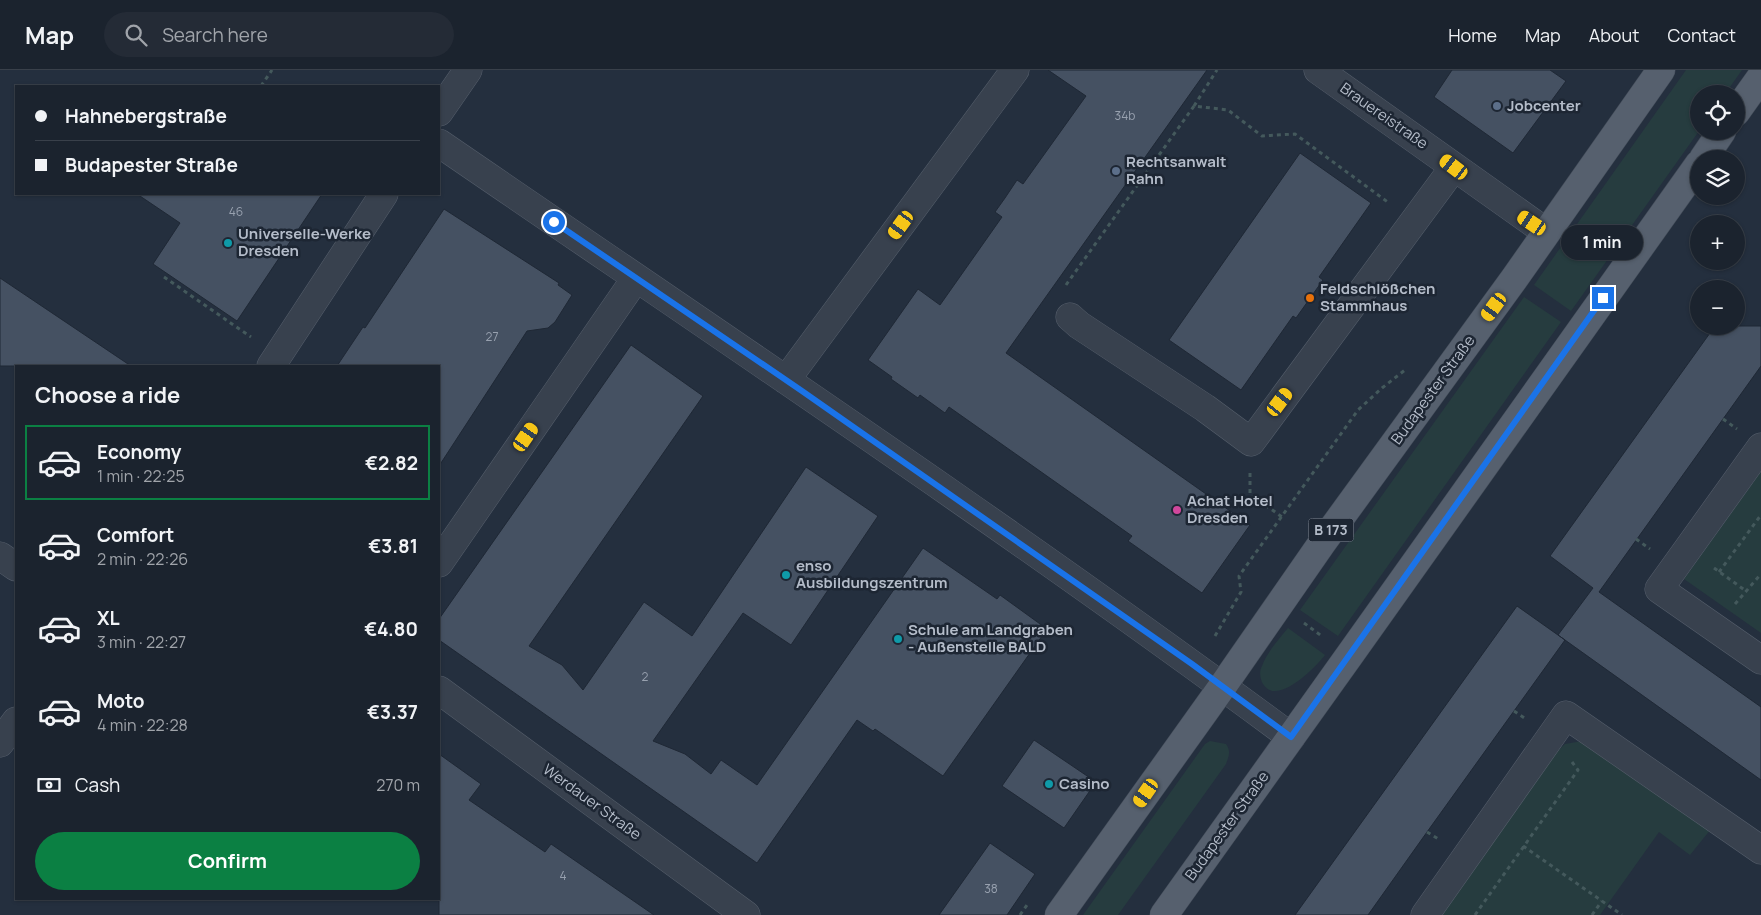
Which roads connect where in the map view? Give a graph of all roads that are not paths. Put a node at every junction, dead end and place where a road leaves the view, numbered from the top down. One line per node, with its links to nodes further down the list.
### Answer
1 (468, 70): 7 (street)
2 (1015, 70): 16 (street)
3 (1318, 70): 9 (street, Brauereistraße)
4 (1661, 70): 12 (main road, Budapester Straße / B 173)
5 (1761, 77): 6 (main road)
6 (1745, 99)
7 (440, 111)
8 (440, 145): 13 (street)
9 (1454, 167): 12 (street, Brauereistraße); 14 (street)
10 (1690, 177): 25 (main road, Budapester Straße)
11 (383, 195): 15 (street)
12 (1546, 232): 22 (main road, Budapester Straße / B 173)
13 (636, 278): 16 (street); 19 (street)
14 (1070, 316)
15 (273, 365)
16 (786, 380): 22 (street)
17 (1761, 447): 21 (street)
18 (0, 556): 20 (street)
19 (440, 562)
20 (15, 566)
21 (1761, 660)
22 (1222, 686): 25 (street); 29 (main road, Budapester Straße / B 173)
23 (440, 691): 28 (street, Werdauer Straße)
24 (15, 723): 26 (street)
25 (1291, 737): 30 (main road, Budapester Straße)
26 (0, 743)
27 (1761, 850): 31 (street)
28 (746, 915)
29 (1059, 915)
30 (1164, 915)
31 (1425, 915)

